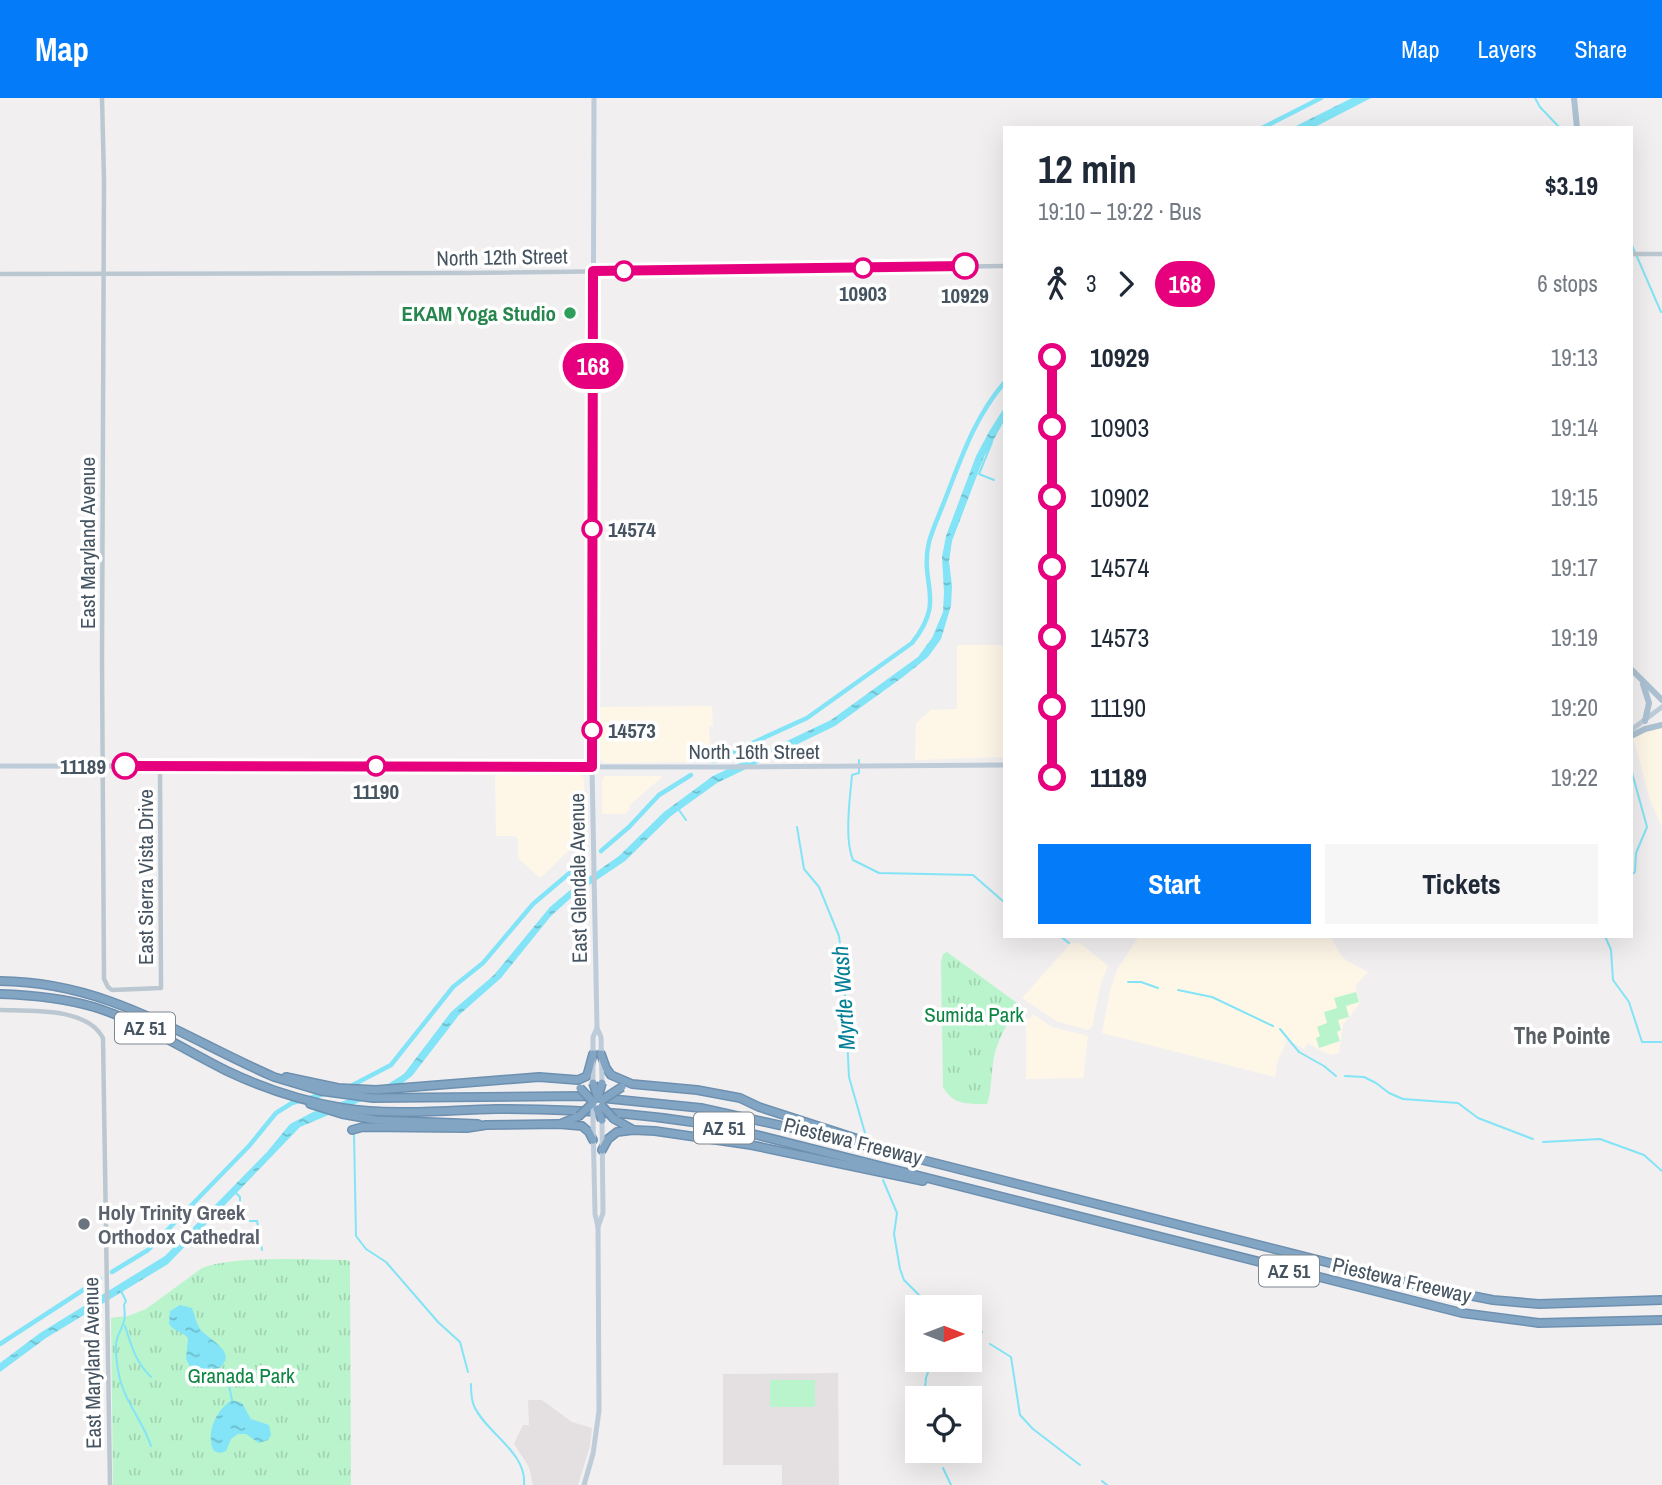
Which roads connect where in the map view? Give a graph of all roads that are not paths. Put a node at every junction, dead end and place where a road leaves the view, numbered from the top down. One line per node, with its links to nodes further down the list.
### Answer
1 (103, 98): 9 (street, East Maryland Avenue)
2 (594, 98): 8 (main road, East Glendale Avenue)
3 (1574, 98): 4 (main road)
4 (1577, 126)
5 (1633, 254): 6 (street)
6 (1662, 254)
7 (1003, 266): 8 (street, North 12th Street)
8 (593, 271): 9 (street, North 12th Street); 23 (main road, East Glendale Avenue)
9 (104, 272): 10 (street, North 12th Street); 21 (street, East Maryland Avenue)
10 (0, 274)
11 (1633, 671): 12 (main road)
12 (1643, 682): 13 (main road); 15 (main road)
13 (1662, 700)
14 (1662, 707): 15 (main road)
15 (1645, 721): 17 (main road)
16 (1662, 725): 18 (main road)
17 (1633, 732)
18 (1633, 733)
19 (1003, 765): 23 (main road, North 16th Street)
20 (0, 766): 21 (main road, North 16th Street)
21 (102, 766): 22 (main road, North 16th Street); 25 (street, East Maryland Avenue)
22 (160, 766): 23 (main road, North 16th Street); 25 (street, East Sierra Vista Drive)
23 (592, 767): 28 (main road, East Glendale Avenue)
24 (0, 981): 30 (highway, Piestewa Freeway / AZ 51)
25 (161, 988)
26 (0, 994): 33 (highway, Piestewa Freeway / AZ 51)
27 (0, 1010): 48 (street, East Maryland Avenue)
28 (597, 1054): 29 (highway); 31 (main road, East Glendale Avenue); 32 (highway)
29 (564, 1080): 30 (highway); 34 (highway, bridge)
30 (302, 1083): 43 (highway, Piestewa Freeway / AZ 51)
31 (597, 1083): 34 (highway, bridge)
32 (632, 1084): 34 (highway, bridge); 43 (highway)
33 (297, 1098): 38 (highway); 44 (highway, Piestewa Freeway / AZ 51)
34 (597, 1103): 35 (highway, bridge); 36 (highway, bridge); 37 (highway, bridge); 40 (highway, bridge)
35 (602, 1120): 42 (main road)
36 (593, 1121): 41 (main road)
37 (559, 1124): 38 (highway); 41 (highway)
38 (486, 1125): 39 (highway)
39 (352, 1130)
40 (633, 1130): 42 (highway); 44 (highway)
41 (593, 1140): 45 (main road)
42 (602, 1150): 45 (main road)
43 (935, 1163): 46 (highway, Piestewa Freeway / AZ 51)
44 (936, 1180): 47 (highway, Piestewa Freeway / AZ 51)
45 (598, 1227): 49 (main road)
46 (1662, 1299)
47 (1662, 1321)
48 (110, 1485)
49 (584, 1485)

